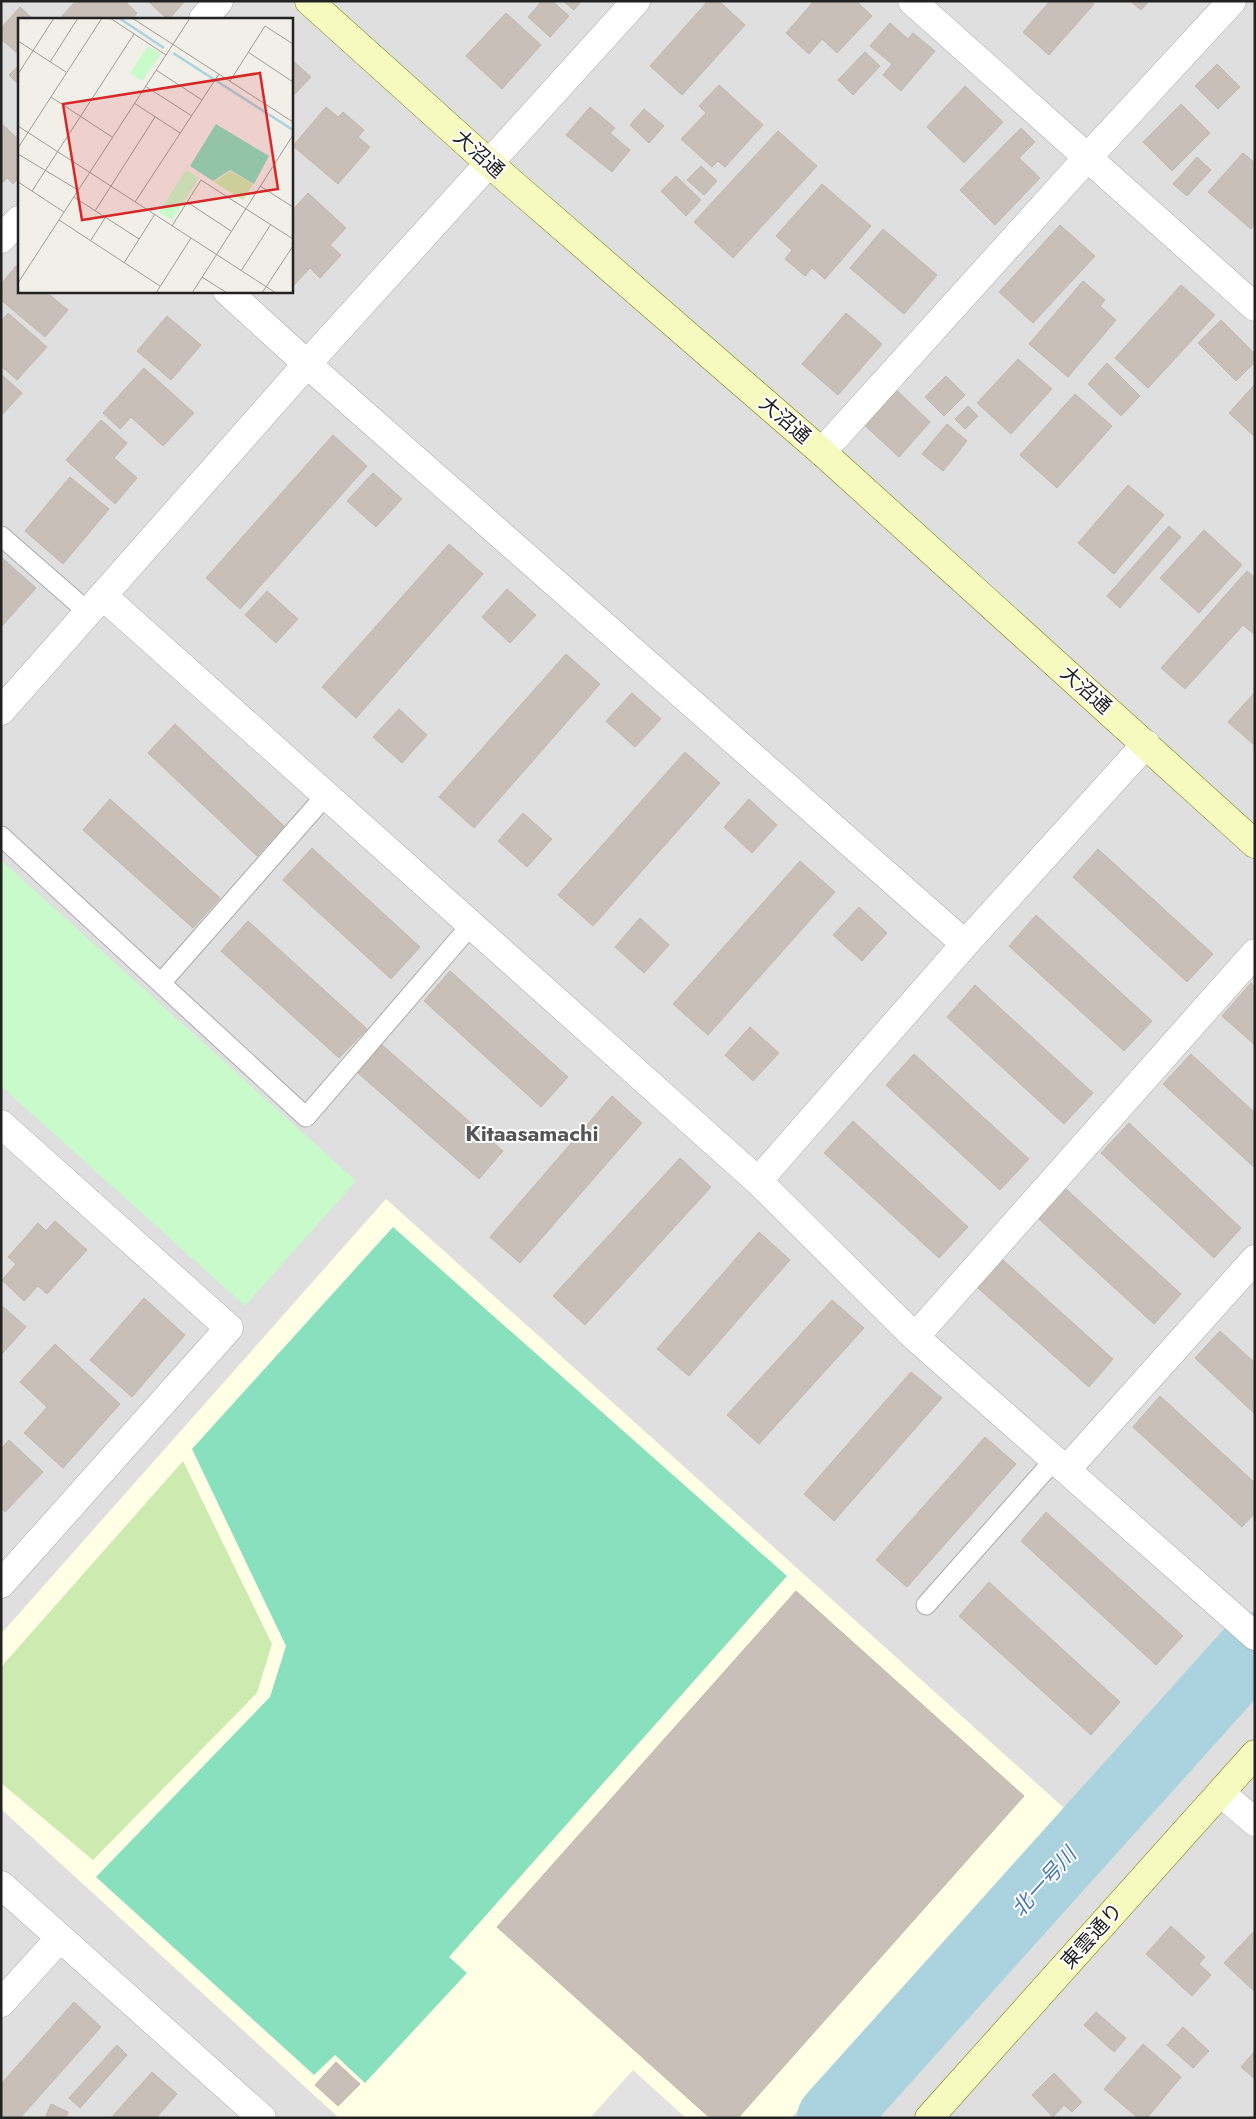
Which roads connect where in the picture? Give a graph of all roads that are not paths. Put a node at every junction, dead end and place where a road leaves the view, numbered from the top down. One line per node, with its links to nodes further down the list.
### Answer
1 (218, 1): 6 (street)
2 (636, 1): 8 (street)
3 (912, 1): 7 (street)
4 (1232, 1): 7 (street)
5 (323, 6): 8 (street, 大沼通)
6 (204, 18)
7 (1088, 158): 12 (street); 14 (street)
8 (490, 164): 13 (street); 14 (street, 大沼通)
9 (18, 221): 10 (street)
10 (1, 239)
11 (228, 292): 13 (street)
12 (1255, 307)
13 (307, 364): 16 (street); 23 (street)
14 (822, 452): 18 (street, 大沼通)
15 (1, 536): 16 (lane)
16 (96, 604): 17 (street); 19 (street)
17 (1, 711)
18 (1146, 744): 21 (street, 大沼通); 23 (street)
19 (326, 795): 22 (street); 25 (lane)
20 (1, 836): 25 (lane)
21 (1255, 844)
22 (471, 925): 25 (lane); 27 (street)
23 (965, 944): 27 (street)
24 (1255, 954): 29 (street)
25 (161, 983)
26 (5, 1136): 31 (street)
27 (758, 1182): 29 (street)
28 (1255, 1259): 30 (street)
29 (915, 1337): 30 (street)
30 (1061, 1464): 32 (lane); 33 (street)
31 (1, 1584)
32 (926, 1605)
33 (1246, 1628)
34 (1255, 1754): 35 (street, 東雲通り)
35 (1221, 1793): 36 (street); 41 (street, 東雲通り)
36 (1255, 1822)
37 (1, 1885): 38 (street)
38 (60, 1938): 39 (street); 40 (street)
39 (1, 2003)
40 (262, 2118)
41 (929, 2118)

